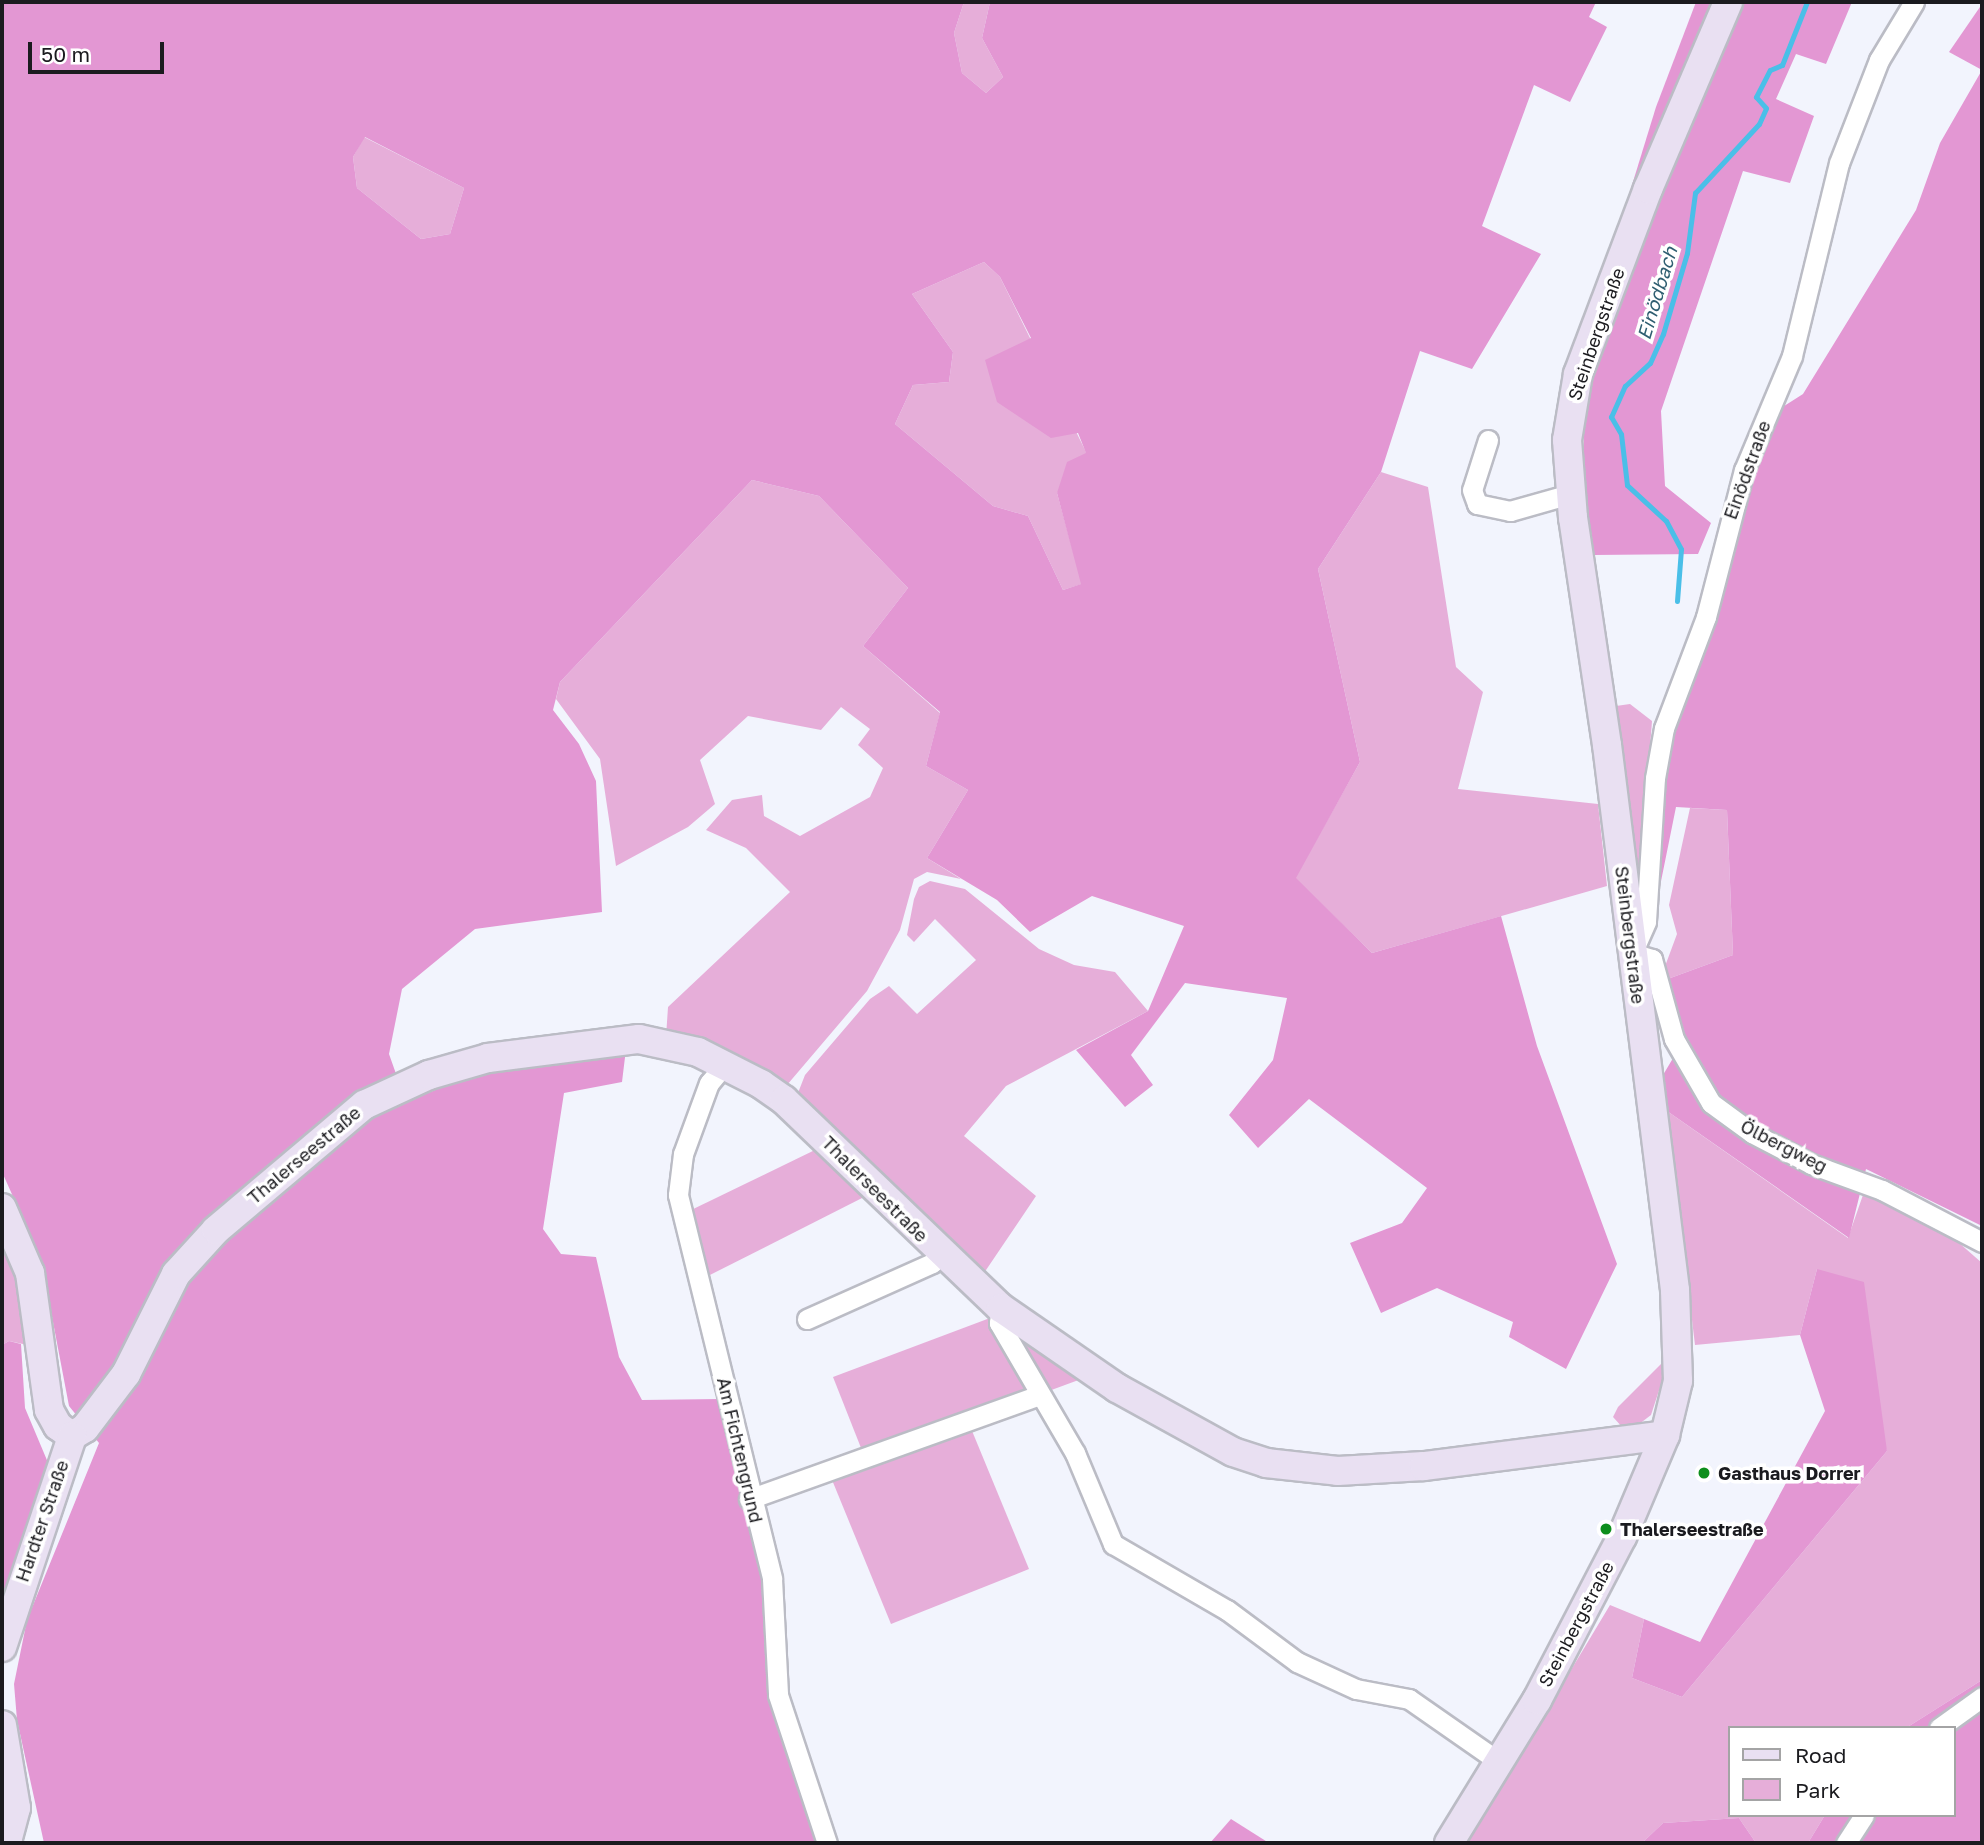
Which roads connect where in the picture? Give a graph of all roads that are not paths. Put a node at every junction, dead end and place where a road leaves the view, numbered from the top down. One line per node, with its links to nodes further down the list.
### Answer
1 (1728, 2): 4 (main road, Steinbergstraße)
2 (1914, 2): 5 (street, Einödstraße)
3 (1488, 440): 4 (street)
4 (1570, 494): 5 (main road, Steinbergstraße)
5 (1632, 953): 8 (street, Ölbergweg); 13 (main road, Steinbergstraße)
6 (726, 1063): 9 (main road, Thalerseestraße); 14 (main road, Thalerseestraße); 15 (street, Am Fichtengrund)
7 (2, 1208): 14 (main road)
8 (1982, 1242)
9 (940, 1253): 10 (main road, Thalerseestraße); 11 (street)
10 (1001, 1308): 12 (street); 13 (main road, Thalerseestraße)
11 (807, 1319)
12 (1040, 1395): 15 (street); 20 (street)
13 (1664, 1434): 20 (main road, Steinbergstraße)
14 (72, 1436): 16 (main road, Hardter Straße)
15 (749, 1499): 23 (street, Am Fichtengrund)
16 (2, 1647)
17 (1982, 1697): 19 (street)
18 (2, 1725): 22 (main road)
19 (1941, 1726)
20 (1498, 1761): 24 (main road, Steinbergstraße)
21 (1863, 1817): 25 (street)
22 (2, 1843)
23 (827, 1843)
24 (1449, 1843)
25 (1846, 1843)

